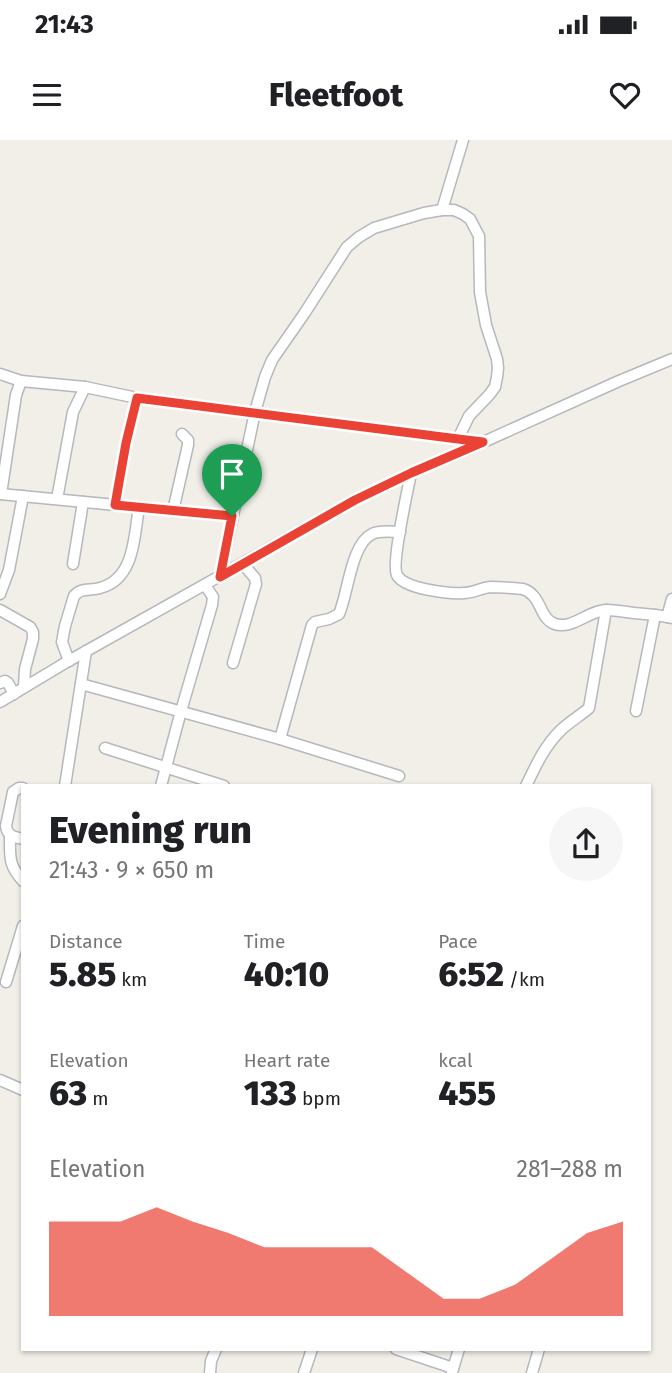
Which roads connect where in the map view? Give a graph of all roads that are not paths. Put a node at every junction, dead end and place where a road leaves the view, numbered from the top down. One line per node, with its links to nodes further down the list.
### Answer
1 (464, 140): 2 (street)
2 (442, 209): 8 (street); 11 (street)
3 (672, 359): 12 (street)
4 (0, 374): 5 (street)
5 (21, 381): 6 (street); 9 (street)
6 (85, 387): 7 (street); 16 (street)
7 (137, 398): 8 (street); 18 (street)
8 (255, 412): 11 (street); 21 (street)
9 (5, 433): 14 (street)
10 (182, 434): 20 (street)
11 (458, 439): 12 (street)
12 (483, 442): 13 (street)
13 (411, 473): 22 (street); 24 (street)
14 (0, 494): 15 (street)
15 (23, 496): 16 (street); 25 (street)
16 (57, 499): 17 (street)
17 (83, 502): 18 (street); 23 (street)
18 (115, 505): 19 (street)
19 (139, 507): 20 (street); 35 (street)
20 (173, 511): 21 (street)
21 (232, 516): 26 (street)
22 (400, 531): 31 (street); 44 (street)
23 (73, 564)
24 (243, 564): 26 (street); 36 (street)
25 (5, 566): 28 (street)
26 (220, 577): 27 (street)
27 (205, 585): 34 (street); 42 (street)
28 (0, 594)
29 (672, 599): 33 (street)
30 (0, 610): 39 (street)
31 (606, 610): 32 (street); 51 (street)
32 (655, 615): 33 (street); 43 (street)
33 (670, 617)
34 (86, 651): 35 (street); 38 (street)
35 (69, 661): 39 (street)
36 (233, 663)
37 (0, 683): 40 (street)
38 (81, 684): 42 (street); 48 (street)
39 (24, 687): 40 (street)
40 (14, 694): 41 (street)
41 (0, 702)
42 (181, 710): 44 (street); 46 (street)
43 (636, 711)
44 (280, 739): 47 (street)
45 (105, 748): 46 (street)
46 (167, 766): 49 (street); 50 (street)
47 (399, 776)
48 (65, 784)
49 (162, 784)
50 (218, 784)
51 (527, 784)
52 (21, 788): 53 (street)
53 (10, 835): 54 (street); 55 (street)
54 (21, 838)
55 (21, 879)
56 (21, 933): 57 (street)
57 (6, 982)
58 (0, 1080): 59 (street)
59 (21, 1089)
60 (215, 1351): 66 (street)
61 (311, 1351): 67 (street)
62 (401, 1351): 65 (street)
63 (458, 1351): 65 (street)
64 (538, 1351): 68 (street)
65 (452, 1370)
66 (210, 1373)
67 (304, 1373)
68 (532, 1373)

